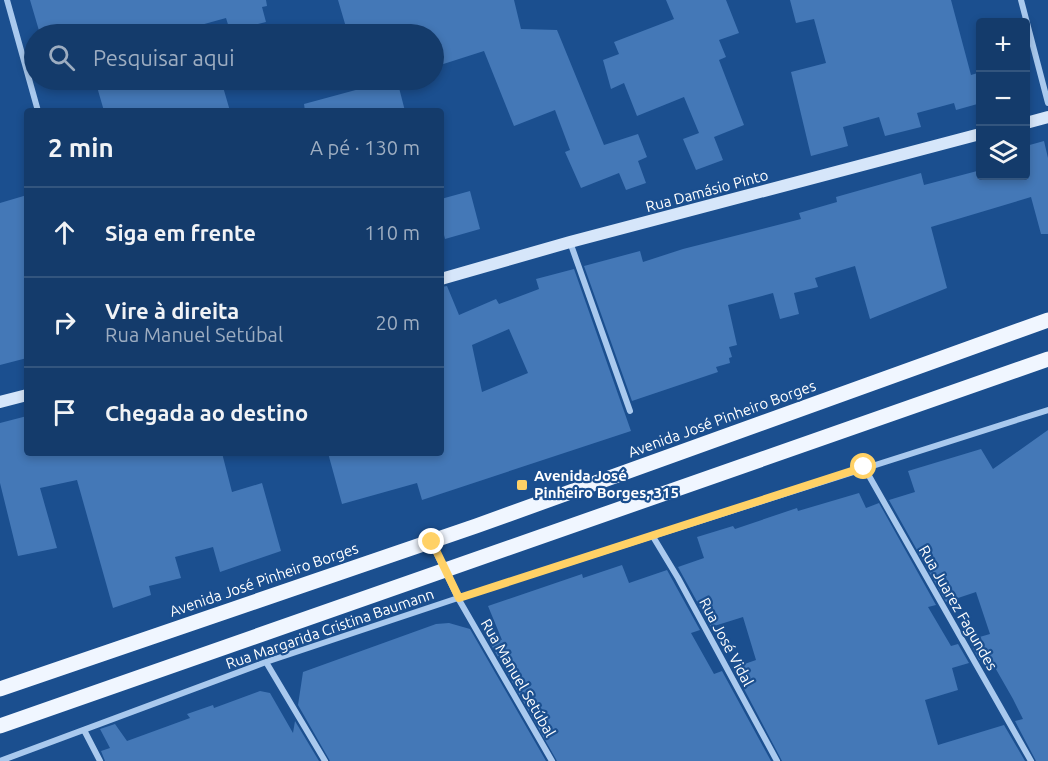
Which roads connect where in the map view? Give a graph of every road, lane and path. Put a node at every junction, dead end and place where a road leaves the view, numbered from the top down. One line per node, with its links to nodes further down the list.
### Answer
1 (7, 0): 3 (street)
2 (1021, 0): 5 (street)
3 (24, 61)
4 (32, 90): 6 (street)
5 (1048, 103)
6 (37, 108)
7 (1048, 117): 8 (street)
8 (1030, 122)
9 (976, 135): 10 (street, Rua Damásio Pinto)
10 (570, 242): 11 (street, Rua Damásio Pinto); 17 (street)
11 (444, 278)
12 (1048, 320): 20 (main road, Avenida José Pinheiro Borges)
13 (1048, 359): 21 (main road)
14 (24, 396): 15 (street)
15 (0, 402)
16 (1048, 410): 18 (street, Rua Margarida Cristina Baumann)
17 (630, 411)
18 (864, 467): 19 (street, Rua Margarida Cristina Baumann); 32 (street, Rua Juarez Fagundes)
19 (652, 536): 22 (street, Rua Margarida Cristina Baumann); 31 (street, Rua José Vidal)
20 (432, 542): 21 (street, Rua Manuel Setúbal); 24 (main road, Avenida José Pinheiro Borges)
21 (445, 569): 22 (street, Rua Manuel Setúbal); 25 (main road)
22 (459, 598): 23 (street, Rua Margarida Cristina Baumann); 30 (street, Rua Manuel Setúbal)
23 (266, 662): 26 (street, Rua Margarida Cristina Baumann); 29 (street)
24 (0, 689)
25 (0, 726)
26 (84, 730): 27 (street, Rua Margarida Cristina Baumann); 28 (street)
27 (0, 761)
28 (100, 761)
29 (325, 761)
30 (552, 761)
31 (777, 761)
32 (1031, 761)

